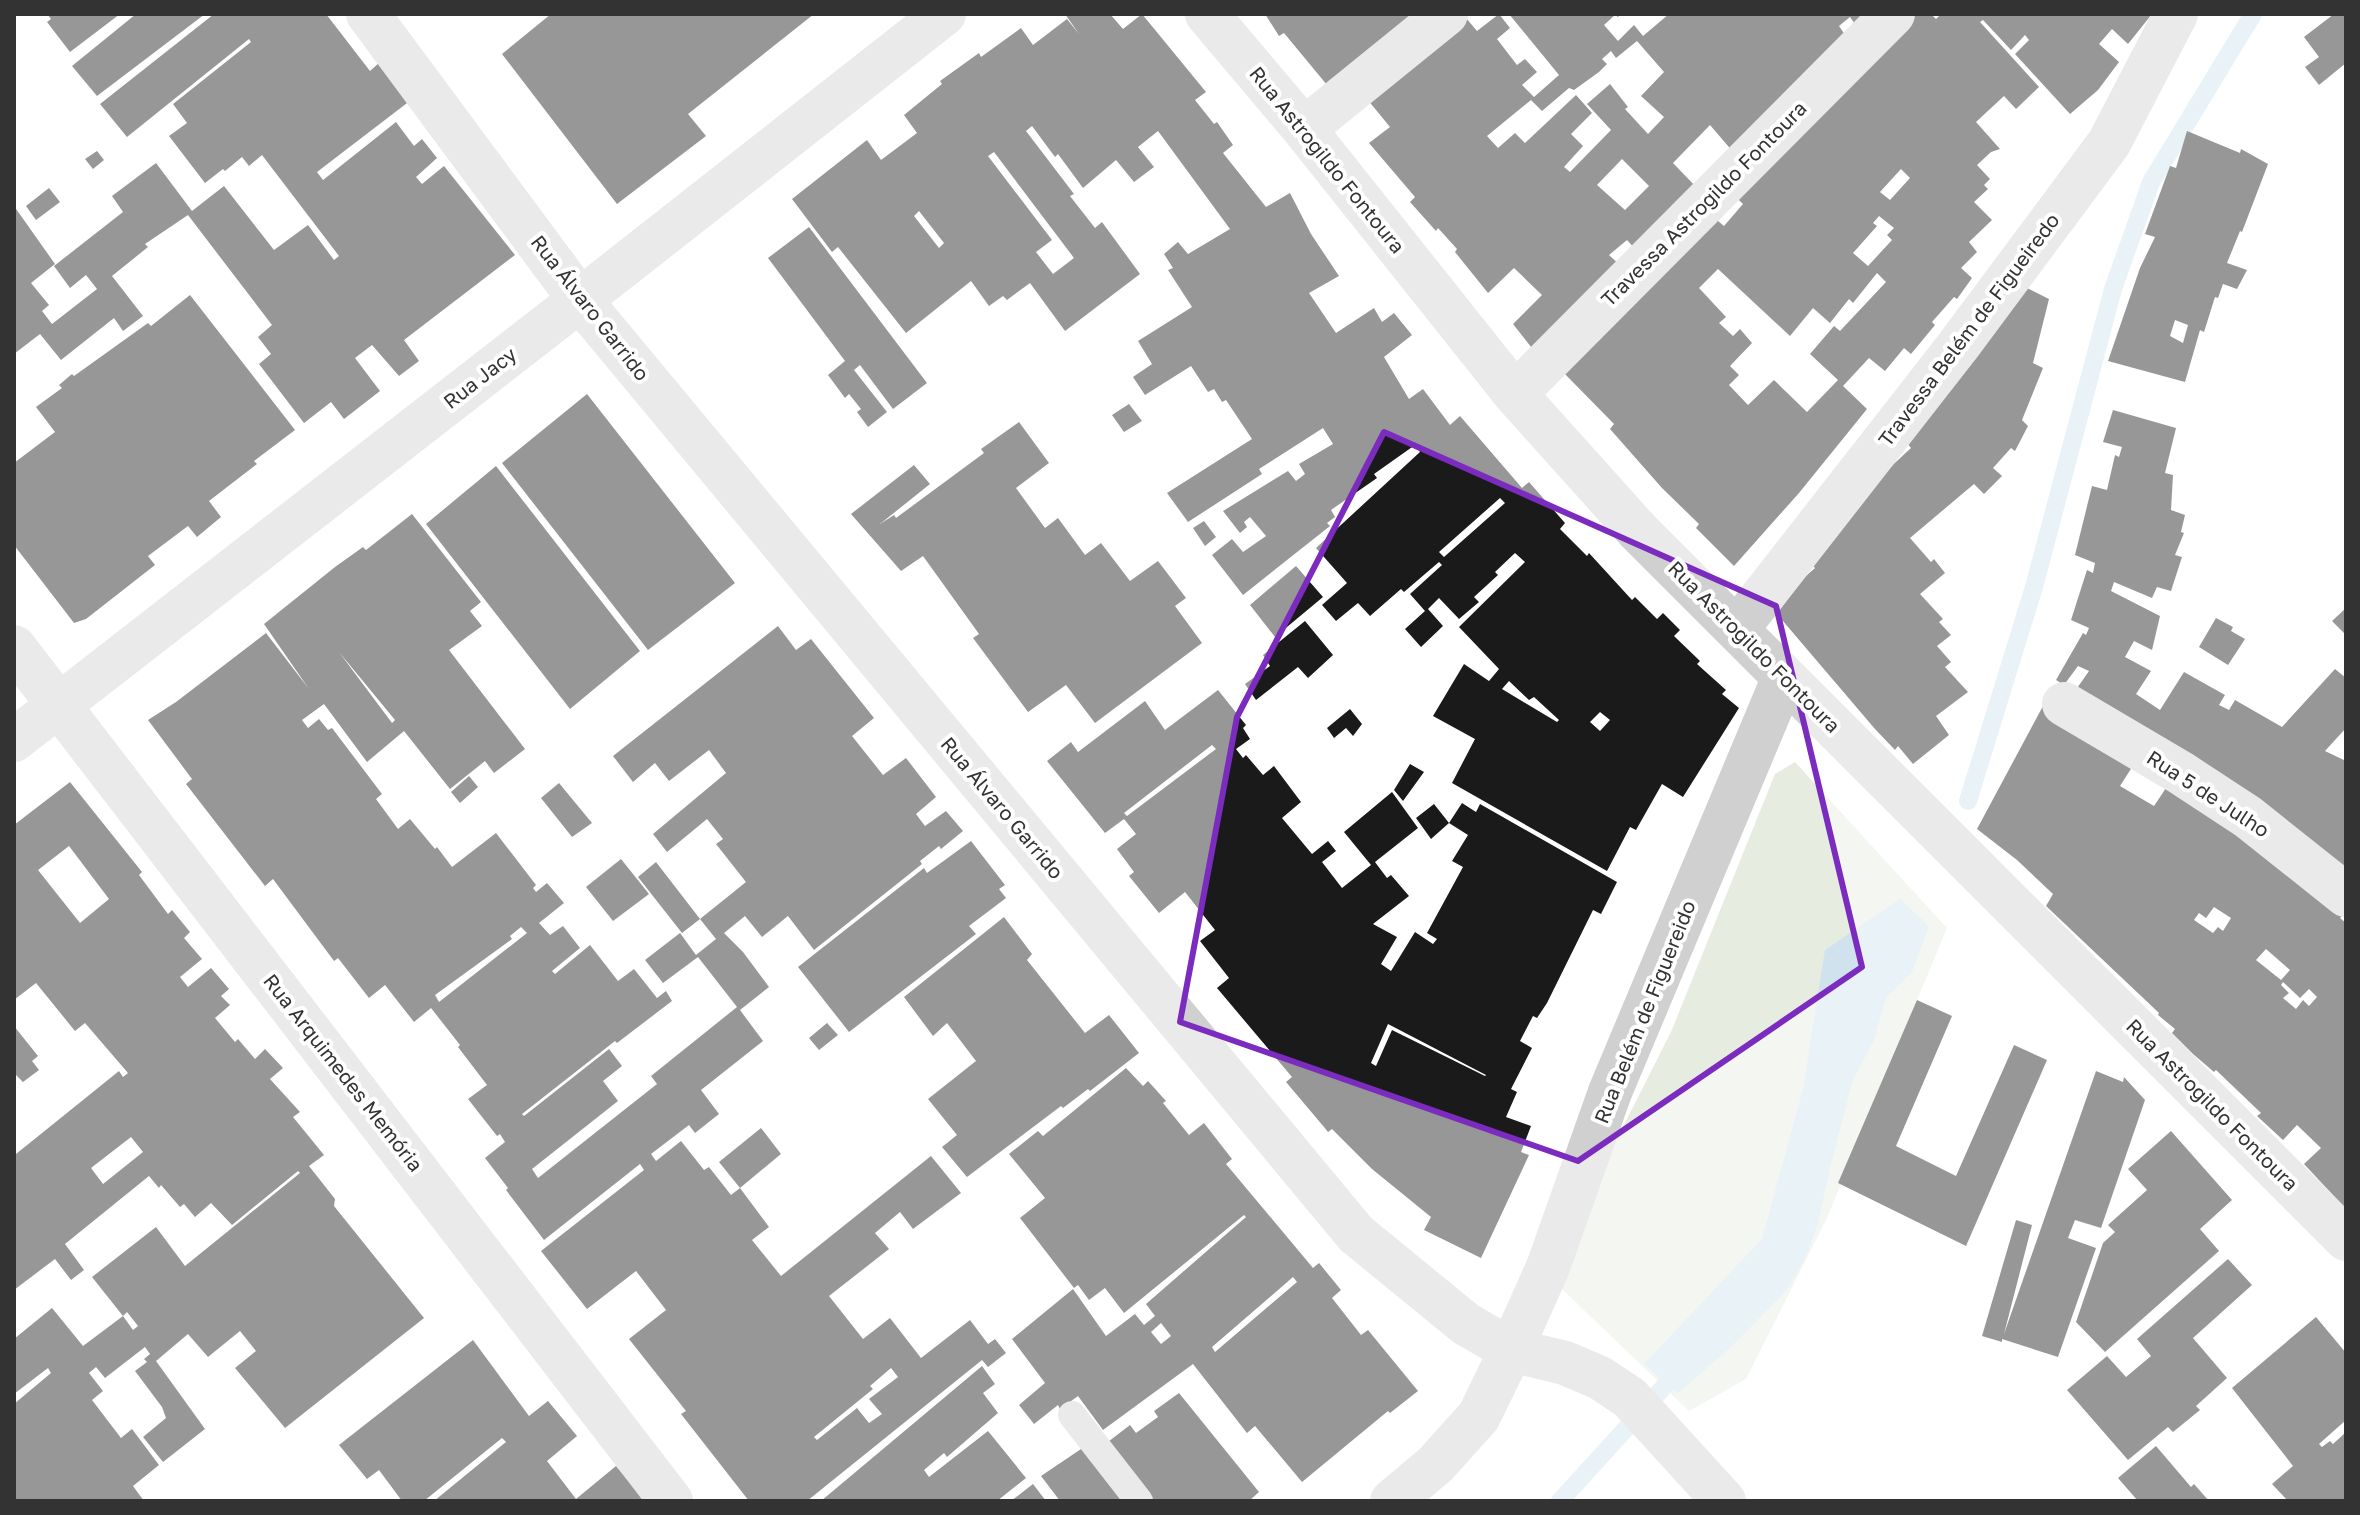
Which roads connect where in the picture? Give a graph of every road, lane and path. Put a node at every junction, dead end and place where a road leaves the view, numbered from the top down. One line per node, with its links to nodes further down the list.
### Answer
1 (368, 14): 8 (street, Rua Álvaro Garrido)
2 (944, 14): 8 (street, Rua Jacy)
3 (1207, 14): 7 (street, Rua Astrogildo Fontoura)
4 (1446, 14): 7 (street)
5 (1893, 14): 9 (street, Travessa Astrogildo Fontoura)
6 (2176, 14): 10 (street, Travessa Belém de Figueiredo)
7 (1304, 129): 9 (street, Rua Astrogildo Fontoura)
8 (580, 300): 13 (street, Rua Jacy); 18 (street, Rua Álvaro Garrido)
9 (1515, 394): 10 (street, Rua Astrogildo Fontoura)
10 (1737, 629): 12 (street, Rua Astrogildo Fontoura)
11 (14, 647): 13 (street, Rua Arquimedes Memória)
12 (1784, 677): 17 (street, Rua Astrogildo Fontoura); 18 (street, Rua Belém de Figuereido)
13 (58, 704): 15 (street, Rua Jacy); 20 (street, Rua Arquimedes Memória)
14 (2064, 704): 16 (street, Rua 5 de Julho)
15 (14, 740)
16 (2346, 895)
17 (2346, 1239)
18 (1511, 1350): 22 (street, Rua Belém de Figuereido); 23 (street, Rua Álvaro Garrido)
19 (1072, 1415): 21 (lane)
20 (671, 1501)
21 (1139, 1501)
22 (1392, 1501)
23 (1724, 1501)

